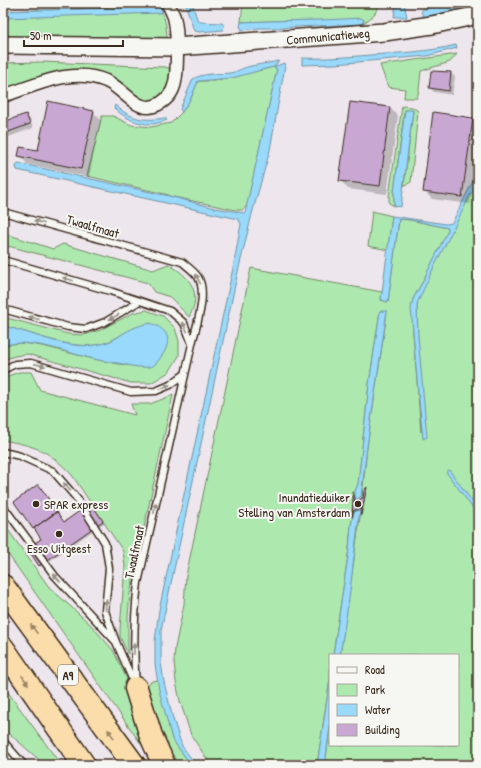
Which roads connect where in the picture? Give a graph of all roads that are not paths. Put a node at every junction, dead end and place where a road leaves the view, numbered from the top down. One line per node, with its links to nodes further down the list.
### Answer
1 (167, 3): 4 (street)
2 (478, 15): 4 (street, Communicatieweg)
3 (3, 45): 4 (street, Communicatieweg)
4 (176, 48): 5 (street)
5 (3, 96)
6 (3, 212): 10 (lane, Twaalfmaat, one-way to 6)
7 (3, 260): 8 (lane, one-way to 7)
8 (140, 301): 9 (lane, one-way to 9); 10 (lane, one-way to 8)
9 (3, 309)
10 (192, 344): 12 (lane, Twaalfmaat)
11 (3, 370): 12 (lane, one-way to 12)
12 (185, 374): 18 (lane, Twaalfmaat, one-way to 12)
13 (3, 452): 16 (lane, Twaalfmaat, one-way to 13)
14 (3, 506): 16 (lane, Twaalfmaat, one-way to 14)
15 (3, 586): 22 (highway, A9, one-way to 15)
16 (116, 642): 18 (lane, Twaalfmaat)
17 (3, 648): 21 (highway, one-way to 21)
18 (136, 688): 23 (highway)
19 (3, 741): 20 (lane)
20 (24, 765)
21 (84, 765)
22 (134, 765)
23 (164, 765)

